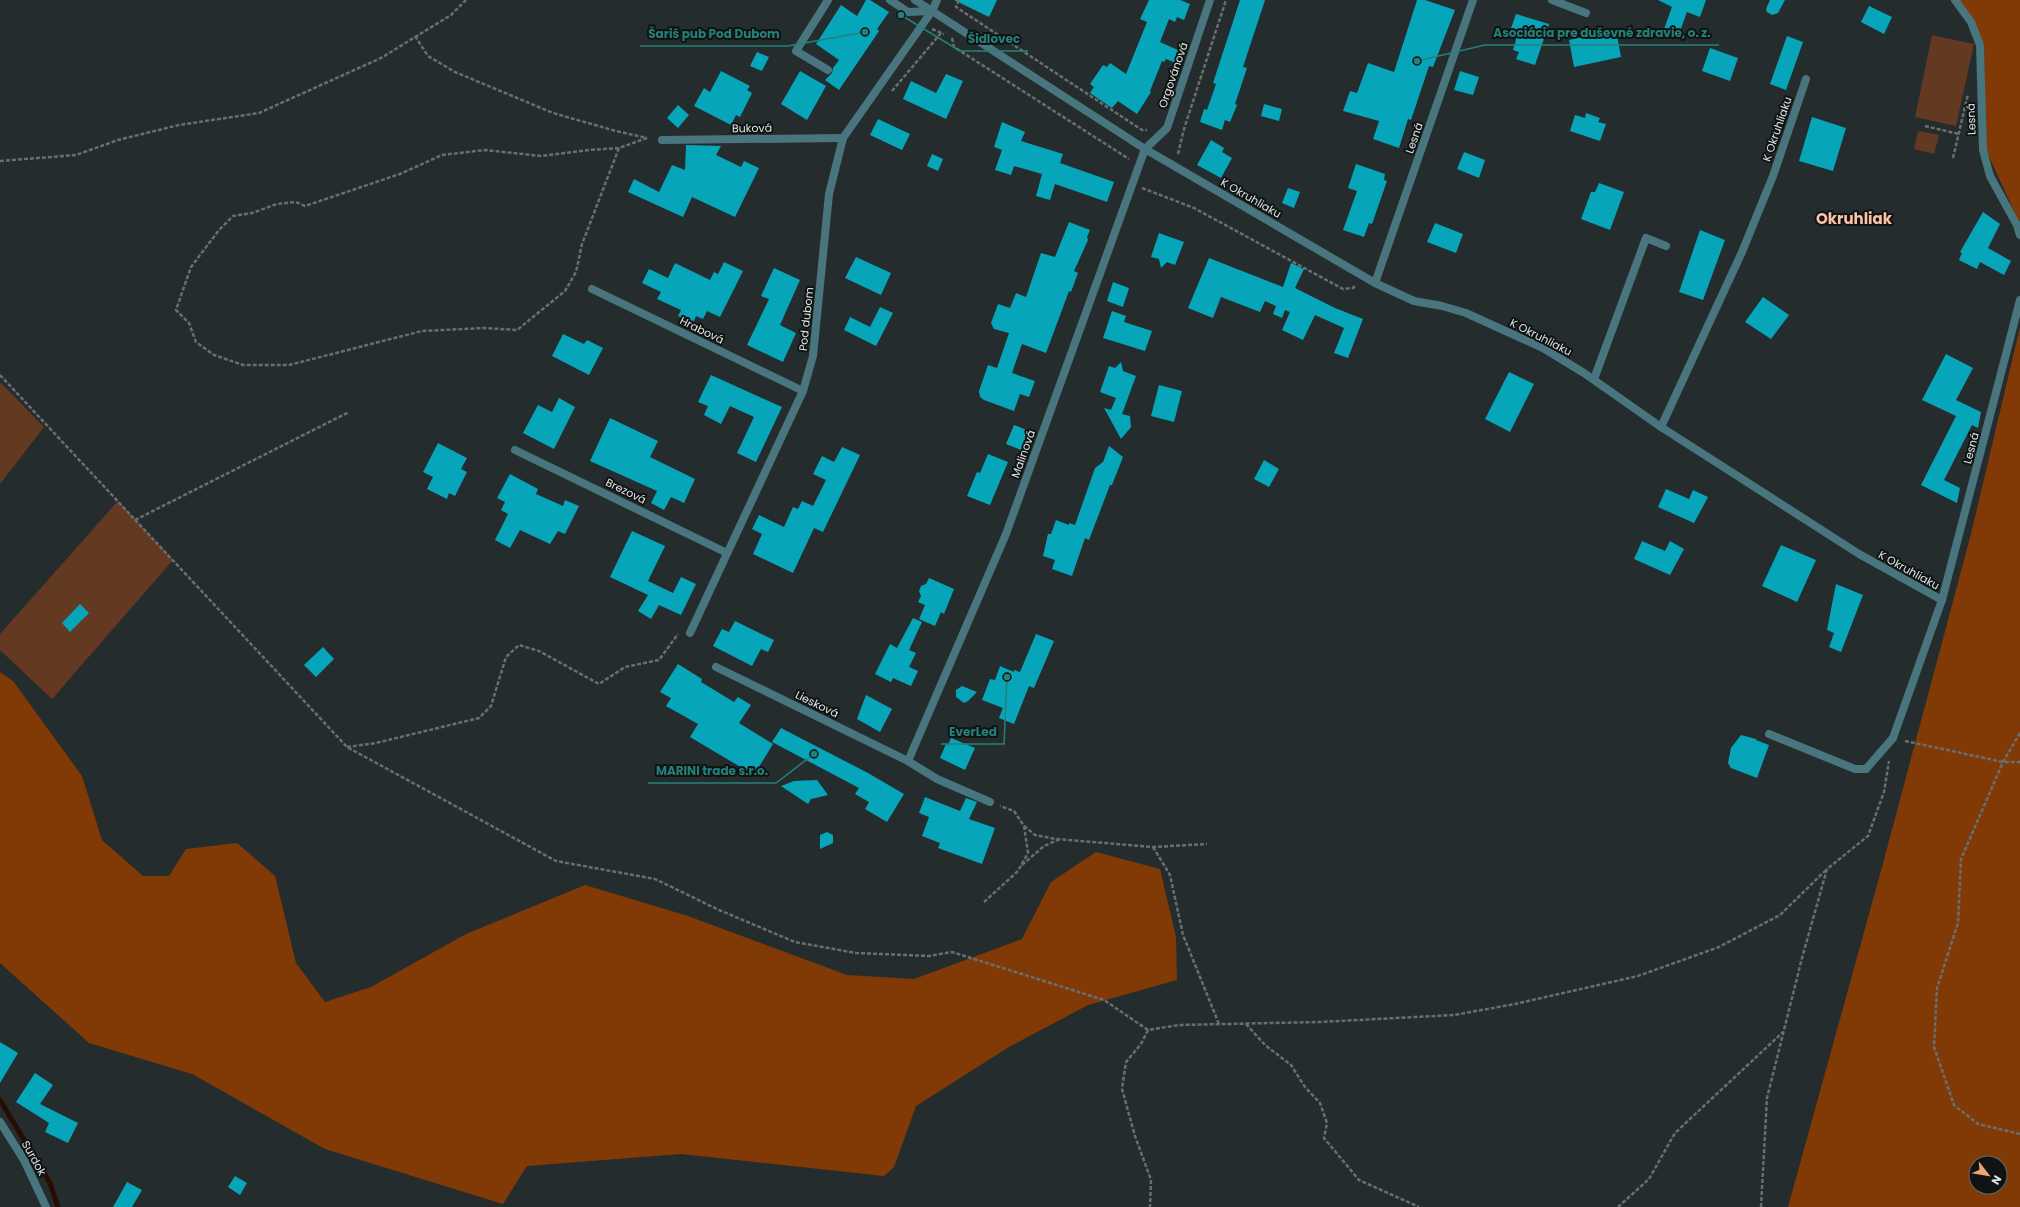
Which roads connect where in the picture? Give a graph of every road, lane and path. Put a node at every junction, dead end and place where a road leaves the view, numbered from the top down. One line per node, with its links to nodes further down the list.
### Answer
1 (466, 0): 16 (path)
2 (828, 0): 17 (street)
3 (890, 0): 12 (street)
4 (915, 0): 12 (street, K Okruhliaku)
5 (938, 0): 12 (street, Pod dubom)
6 (959, 0): 22 (path)
7 (1210, 0): 28 (street, Orgovánová)
8 (1226, 0): 29 (path)
9 (1473, 0): 37 (street, Lesná)
10 (1552, 0): 13 (street)
11 (1955, 0): 34 (street, Lesná)
12 (932, 11): 14 (street, Pod dubom); 28 (street, K Okruhliaku)
13 (1586, 13)
14 (922, 25): 15 (path); 25 (street, Pod dubom)
15 (941, 33): 20 (path); 32 (path)
16 (415, 36): 24 (path); 31 (path)
17 (828, 70)
18 (1806, 79): 44 (street, K Okruhliaku)
19 (1969, 90): 23 (path)
20 (892, 92)
21 (1925, 126): 23 (path)
22 (1150, 130)
23 (1959, 134): 30 (path)
24 (647, 138): 26 (path); 27 (path)
25 (843, 138): 26 (street, Buková); 42 (street, Pod dubom)
26 (662, 140)
27 (619, 148): 27 (path)
28 (1145, 149): 32 (street, Malinová); 36 (street, K Okruhliaku)
29 (1177, 158)
30 (1953, 158)
31 (0, 161)
32 (1139, 166): 33 (street, Malinová)
33 (1132, 184): 36 (path); 55 (street, Malinová)
34 (2020, 236)
35 (1666, 246): 41 (street)
36 (1362, 276): 37 (street, K Okruhliaku)
37 (1375, 283): 41 (street, K Okruhliaku)
38 (592, 289): 42 (street, Hrabová)
39 (2020, 300): 48 (street, Lesná)
40 (0, 375): 46 (path)
41 (1594, 380): 44 (street, K Okruhliaku)
42 (803, 391): 47 (street, Pod dubom)
43 (349, 412): 46 (path)
44 (1661, 427): 48 (street, K Okruhliaku)
45 (515, 450): 47 (street, Brezová)
46 (135, 520): 54 (path)
47 (727, 553): 49 (street, Pod dubom)
48 (1942, 600): 53 (street, K Okruhliaku)
49 (690, 633): 54 (path)
50 (716, 667): 55 (street, Liesková)
51 (2020, 733): 56 (path)
52 (1769, 734): 53 (street, K Okruhliaku)
53 (1893, 738): 56 (path); 64 (path)
54 (347, 747): 68 (path)
55 (908, 761): 58 (street, Liesková)
56 (2003, 762): 57 (path); 71 (path)
57 (2020, 762)
58 (990, 802): 59 (path)
59 (1024, 826): 60 (path); 63 (path)
60 (1061, 839): 62 (path); 63 (path)
61 (1207, 844): 62 (path)
62 (1153, 846): 66 (path)
63 (1020, 867): 65 (path)
64 (1827, 869): 67 (path); 69 (path)
65 (984, 902)
66 (1219, 1024): 67 (path); 68 (path)
67 (1246, 1024): 74 (path)
68 (1148, 1030): 73 (path)
69 (1784, 1031): 75 (path); 76 (path)
70 (0, 1122): 72 (street, Surdok)
71 (2020, 1134)
72 (46, 1207)
73 (1150, 1207)
74 (1419, 1207)
75 (1618, 1207)
76 (1761, 1207)

